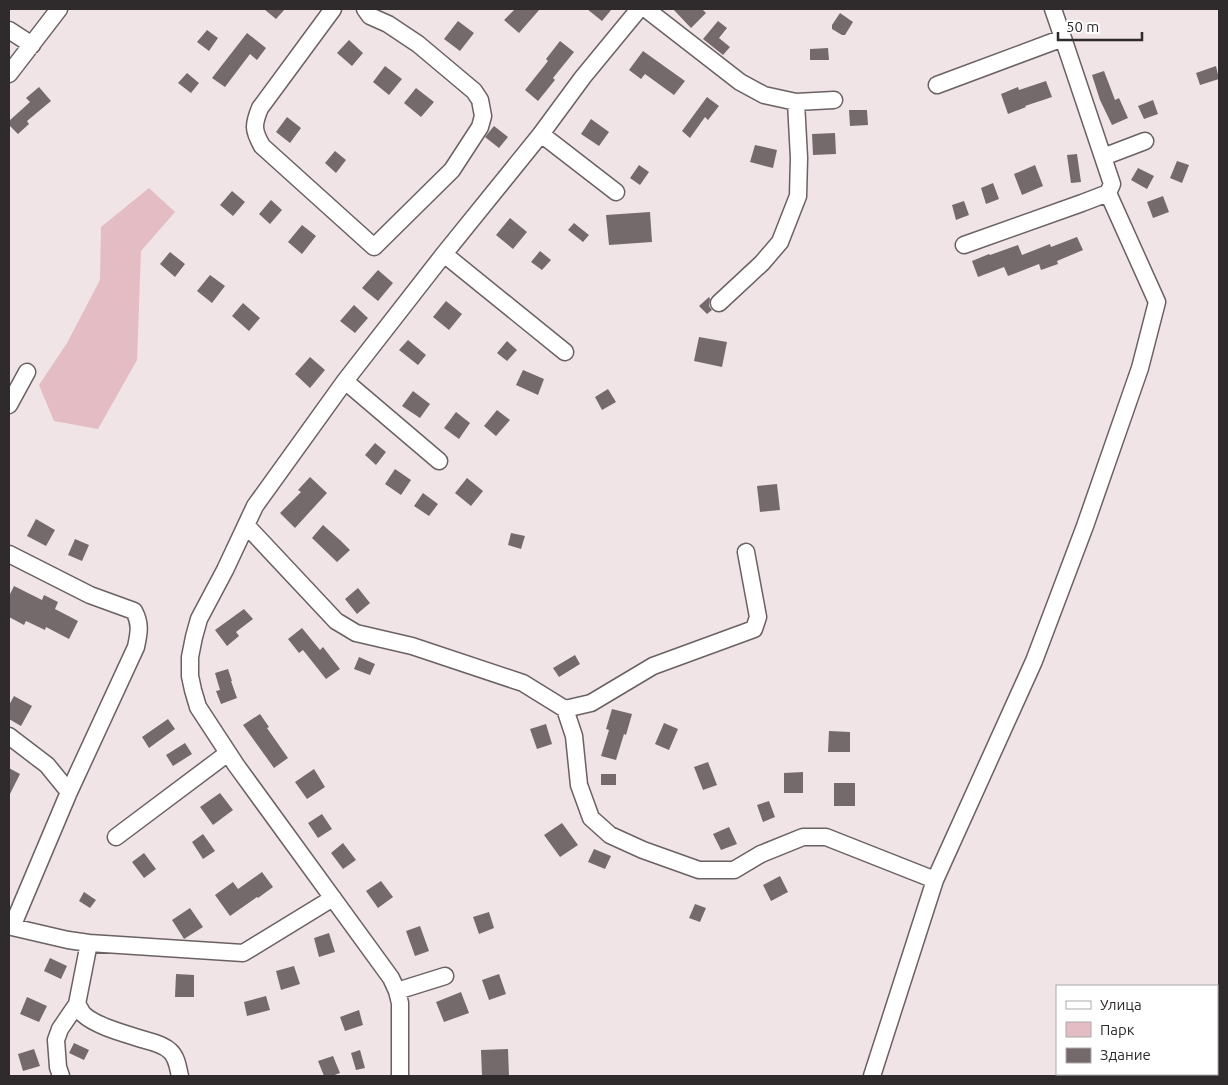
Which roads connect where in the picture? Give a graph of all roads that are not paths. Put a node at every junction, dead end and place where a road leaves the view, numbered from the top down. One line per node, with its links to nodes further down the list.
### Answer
1 (59, 9): 9 (street)
2 (333, 9): 3 (street)
3 (365, 9)
4 (639, 9): 14 (street)
5 (646, 9): 13 (street)
6 (1053, 9): 8 (street)
7 (9, 30): 9 (street)
8 (1063, 38): 11 (street); 16 (street)
9 (32, 45): 10 (street)
10 (9, 74)
11 (937, 85)
12 (834, 100): 13 (street)
13 (796, 102): 21 (street)
14 (541, 134): 17 (street); 20 (street)
15 (1145, 141): 16 (street)
16 (1103, 156): 18 (street)
17 (616, 192)
18 (1108, 193): 19 (street); 35 (street)
19 (964, 246)
20 (444, 254): 22 (street); 24 (street)
21 (720, 303)
22 (566, 352)
23 (27, 372): 25 (street)
24 (345, 381): 26 (street); 27 (street)
25 (9, 405)
26 (439, 461)
27 (246, 526): 30 (street); 32 (street)
28 (746, 552): 30 (street)
29 (9, 554): 33 (street)
30 (565, 709): 35 (street)
31 (9, 736): 33 (street)
32 (228, 753): 34 (street); 36 (street)
33 (69, 792): 37 (street)
34 (116, 837)
35 (935, 880): 45 (street)
36 (333, 898): 38 (street); 40 (street)
37 (10, 929): 38 (street)
38 (89, 943): 41 (street)
39 (445, 976): 40 (street)
40 (397, 991): 44 (street)
41 (77, 1004): 42 (street); 43 (street)
42 (61, 1076)
43 (180, 1076)
44 (400, 1076)
45 (872, 1076)

